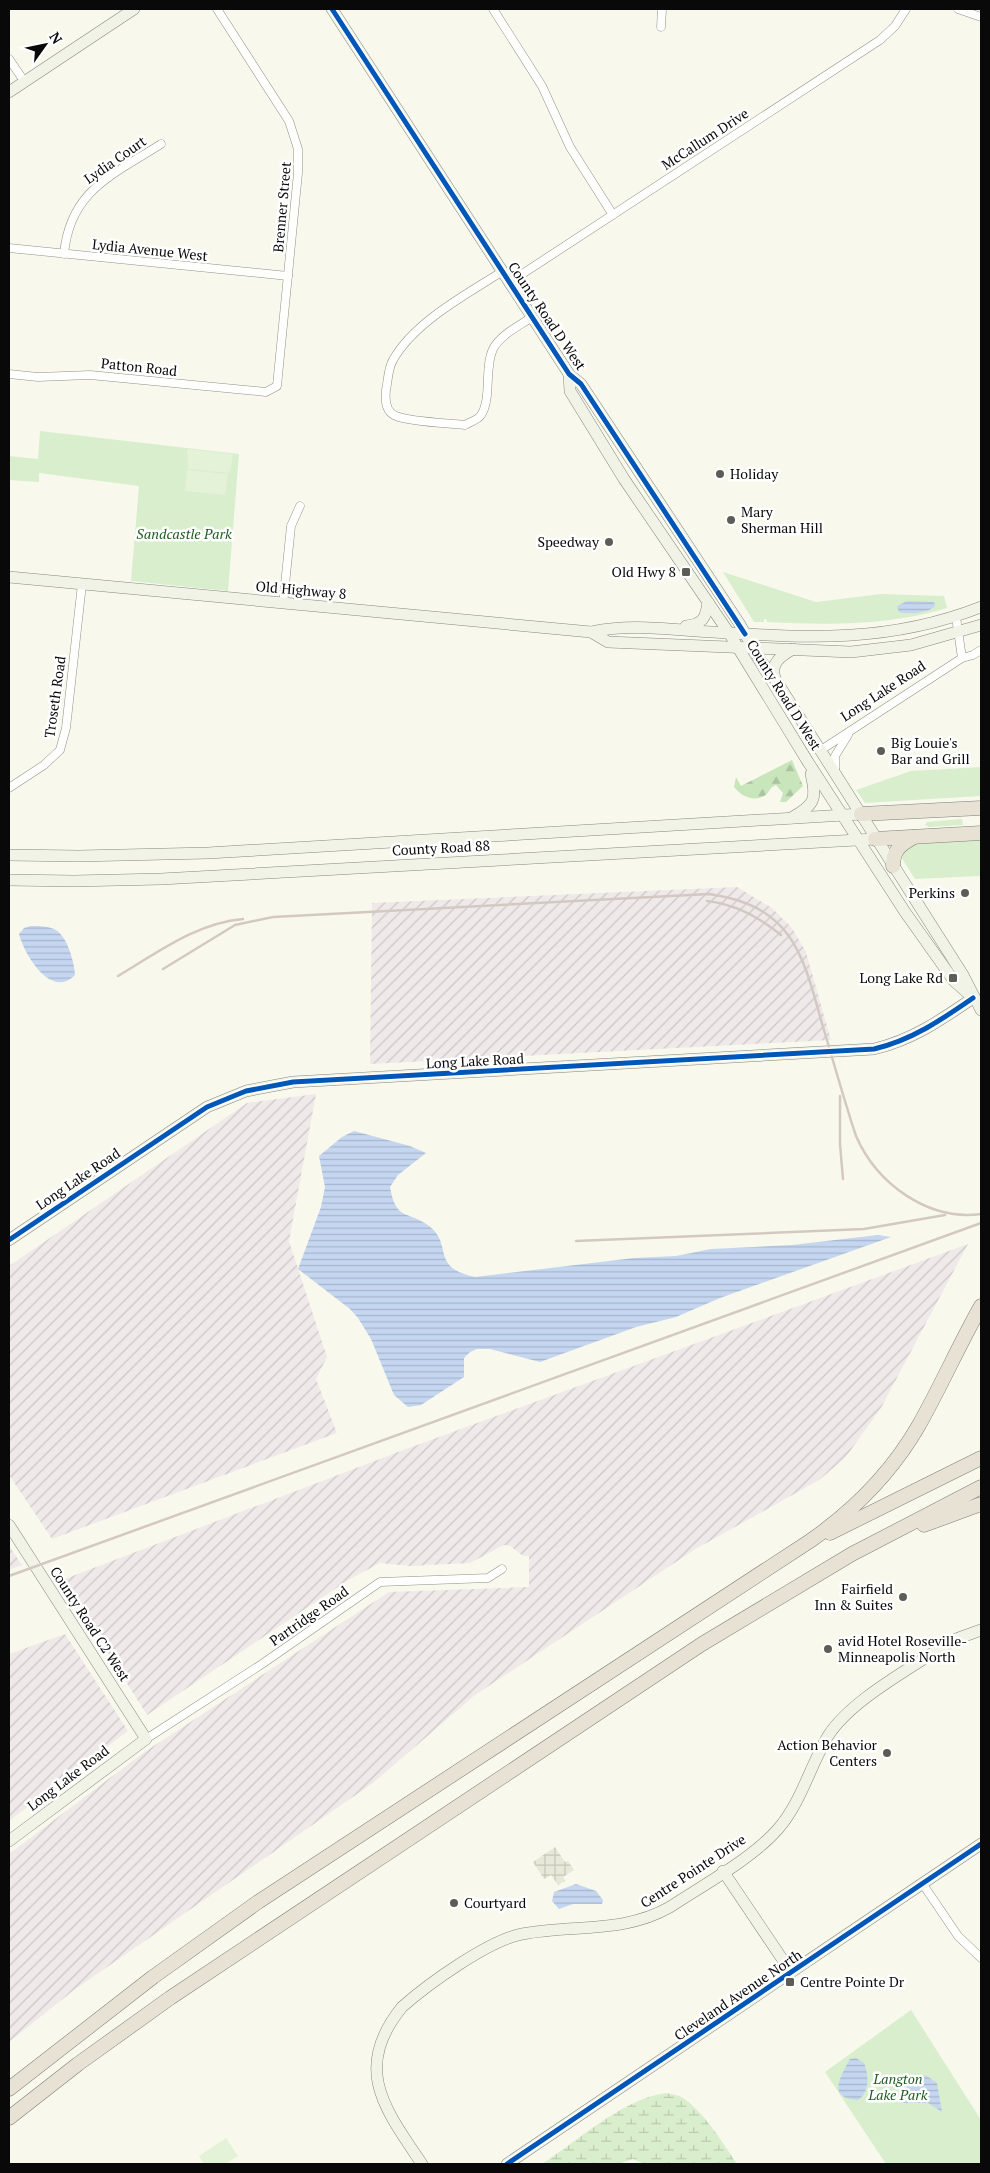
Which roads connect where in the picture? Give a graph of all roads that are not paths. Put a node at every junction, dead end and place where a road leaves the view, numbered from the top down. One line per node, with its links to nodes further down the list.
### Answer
1 (134, 9): 11 (street)
2 (217, 9): 18 (street, Brenner Street)
3 (332, 9): 17 (street, County Road D West)
4 (493, 9): 14 (street)
5 (662, 9): 9 (street)
6 (906, 9): 14 (street, McCallum Drive)
7 (958, 9): 8 (street)
8 (981, 16)
9 (661, 27)
10 (9, 60): 11 (street)
11 (24, 82): 12 (street)
12 (9, 92)
13 (161, 144): 16 (street, Lydia Court)
14 (613, 215): 19 (street, McCallum Drive)
15 (9, 248): 16 (street, Lydia Avenue West)
16 (64, 254): 18 (street, Lydia Avenue West)
17 (503, 271): 19 (street, County Road D West); 20 (street)
18 (288, 276): 23 (street, Brenner Street)
19 (510, 282): 20 (street, County Road D West)
20 (532, 317): 22 (street, County Road D West)
21 (9, 374): 23 (street, Patton Road)
22 (569, 374): 27 (street, County Road D West); 36 (street, County Road D West)
23 (266, 392)
24 (300, 506): 28 (street)
25 (9, 577): 26 (street, Old Highway 8)
26 (82, 584): 28 (street, Old Highway 8); 47 (street, Troseth Road)
27 (708, 602): 32 (street); 35 (street, County Road D West)
28 (283, 604): 33 (street, Old Highway 8)
29 (981, 608): 30 (street, Old Highway 8)
30 (956, 617): 34 (street); 36 (street, Old Highway 8)
31 (981, 625): 34 (street, Old Highway 8)
32 (672, 628): 33 (street, Old Highway 8); 35 (street, Old Highway 8)
33 (591, 632): 37 (street, Old Highway 8)
34 (958, 632): 39 (street, Old Highway 8); 41 (street)
35 (728, 633): 36 (street, Old Highway 8); 37 (street, County Road D West)
36 (746, 634): 38 (street, County Road D West)
37 (738, 648): 38 (street, Old Highway 8); 45 (street, County Road D West)
38 (754, 648): 39 (street, Old Highway 8); 42 (street, County Road D West)
39 (793, 649): 42 (street)
40 (981, 650): 41 (street, Long Lake Road)
41 (962, 658): 43 (street, Long Lake Road)
42 (777, 682): 44 (street, County Road D West)
43 (854, 728): 44 (street, Long Lake Road); 46 (street)
44 (821, 750): 46 (street, County Road D West)
45 (808, 762): 50 (street, County Road D West); 51 (street)
46 (834, 773): 49 (street, County Road D West)
47 (9, 788)
48 (981, 808): 49 (highway)
49 (861, 814): 50 (street, County Road 88); 54 (street, County Road D West)
50 (842, 816): 51 (street, County Road 88); 55 (street, County Road D West)
51 (788, 819): 56 (street, County Road 88)
52 (981, 833): 53 (highway)
53 (916, 836): 54 (highway); 57 (highway)
54 (875, 838): 55 (street, County Road 88); 57 (street, County Road D West)
55 (858, 840): 58 (street, County Road 88); 59 (street, County Road D West)
56 (9, 855)
57 (893, 866): 59 (street, County Road D West)
58 (9, 880)
59 (973, 998): 60 (street, County Road D West); 61 (street, Long Lake Road)
60 (981, 1010)
61 (9, 1240)
62 (981, 1306): 67 (highway)
63 (981, 1458): 67 (highway)
64 (981, 1487): 69 (highway)
65 (981, 1504): 69 (highway)
66 (9, 1525): 71 (street, County Road C2 West)
67 (794, 1552): 78 (highway)
68 (502, 1569): 71 (street, Partridge Road)
69 (810, 1578): 79 (highway)
70 (981, 1630): 74 (street, Centre Pointe Drive)
71 (146, 1738): 72 (street, Long Lake Road)
72 (9, 1841)
73 (981, 1844): 75 (street, Cleveland Avenue North)
74 (723, 1871): 77 (street); 80 (street, Centre Pointe Drive)
75 (922, 1884): 76 (street); 77 (street, Cleveland Avenue North)
76 (981, 1958)
77 (791, 1972): 81 (street, Cleveland Avenue North)
78 (9, 2089)
79 (9, 2118)
80 (422, 2164)
81 (507, 2164)

